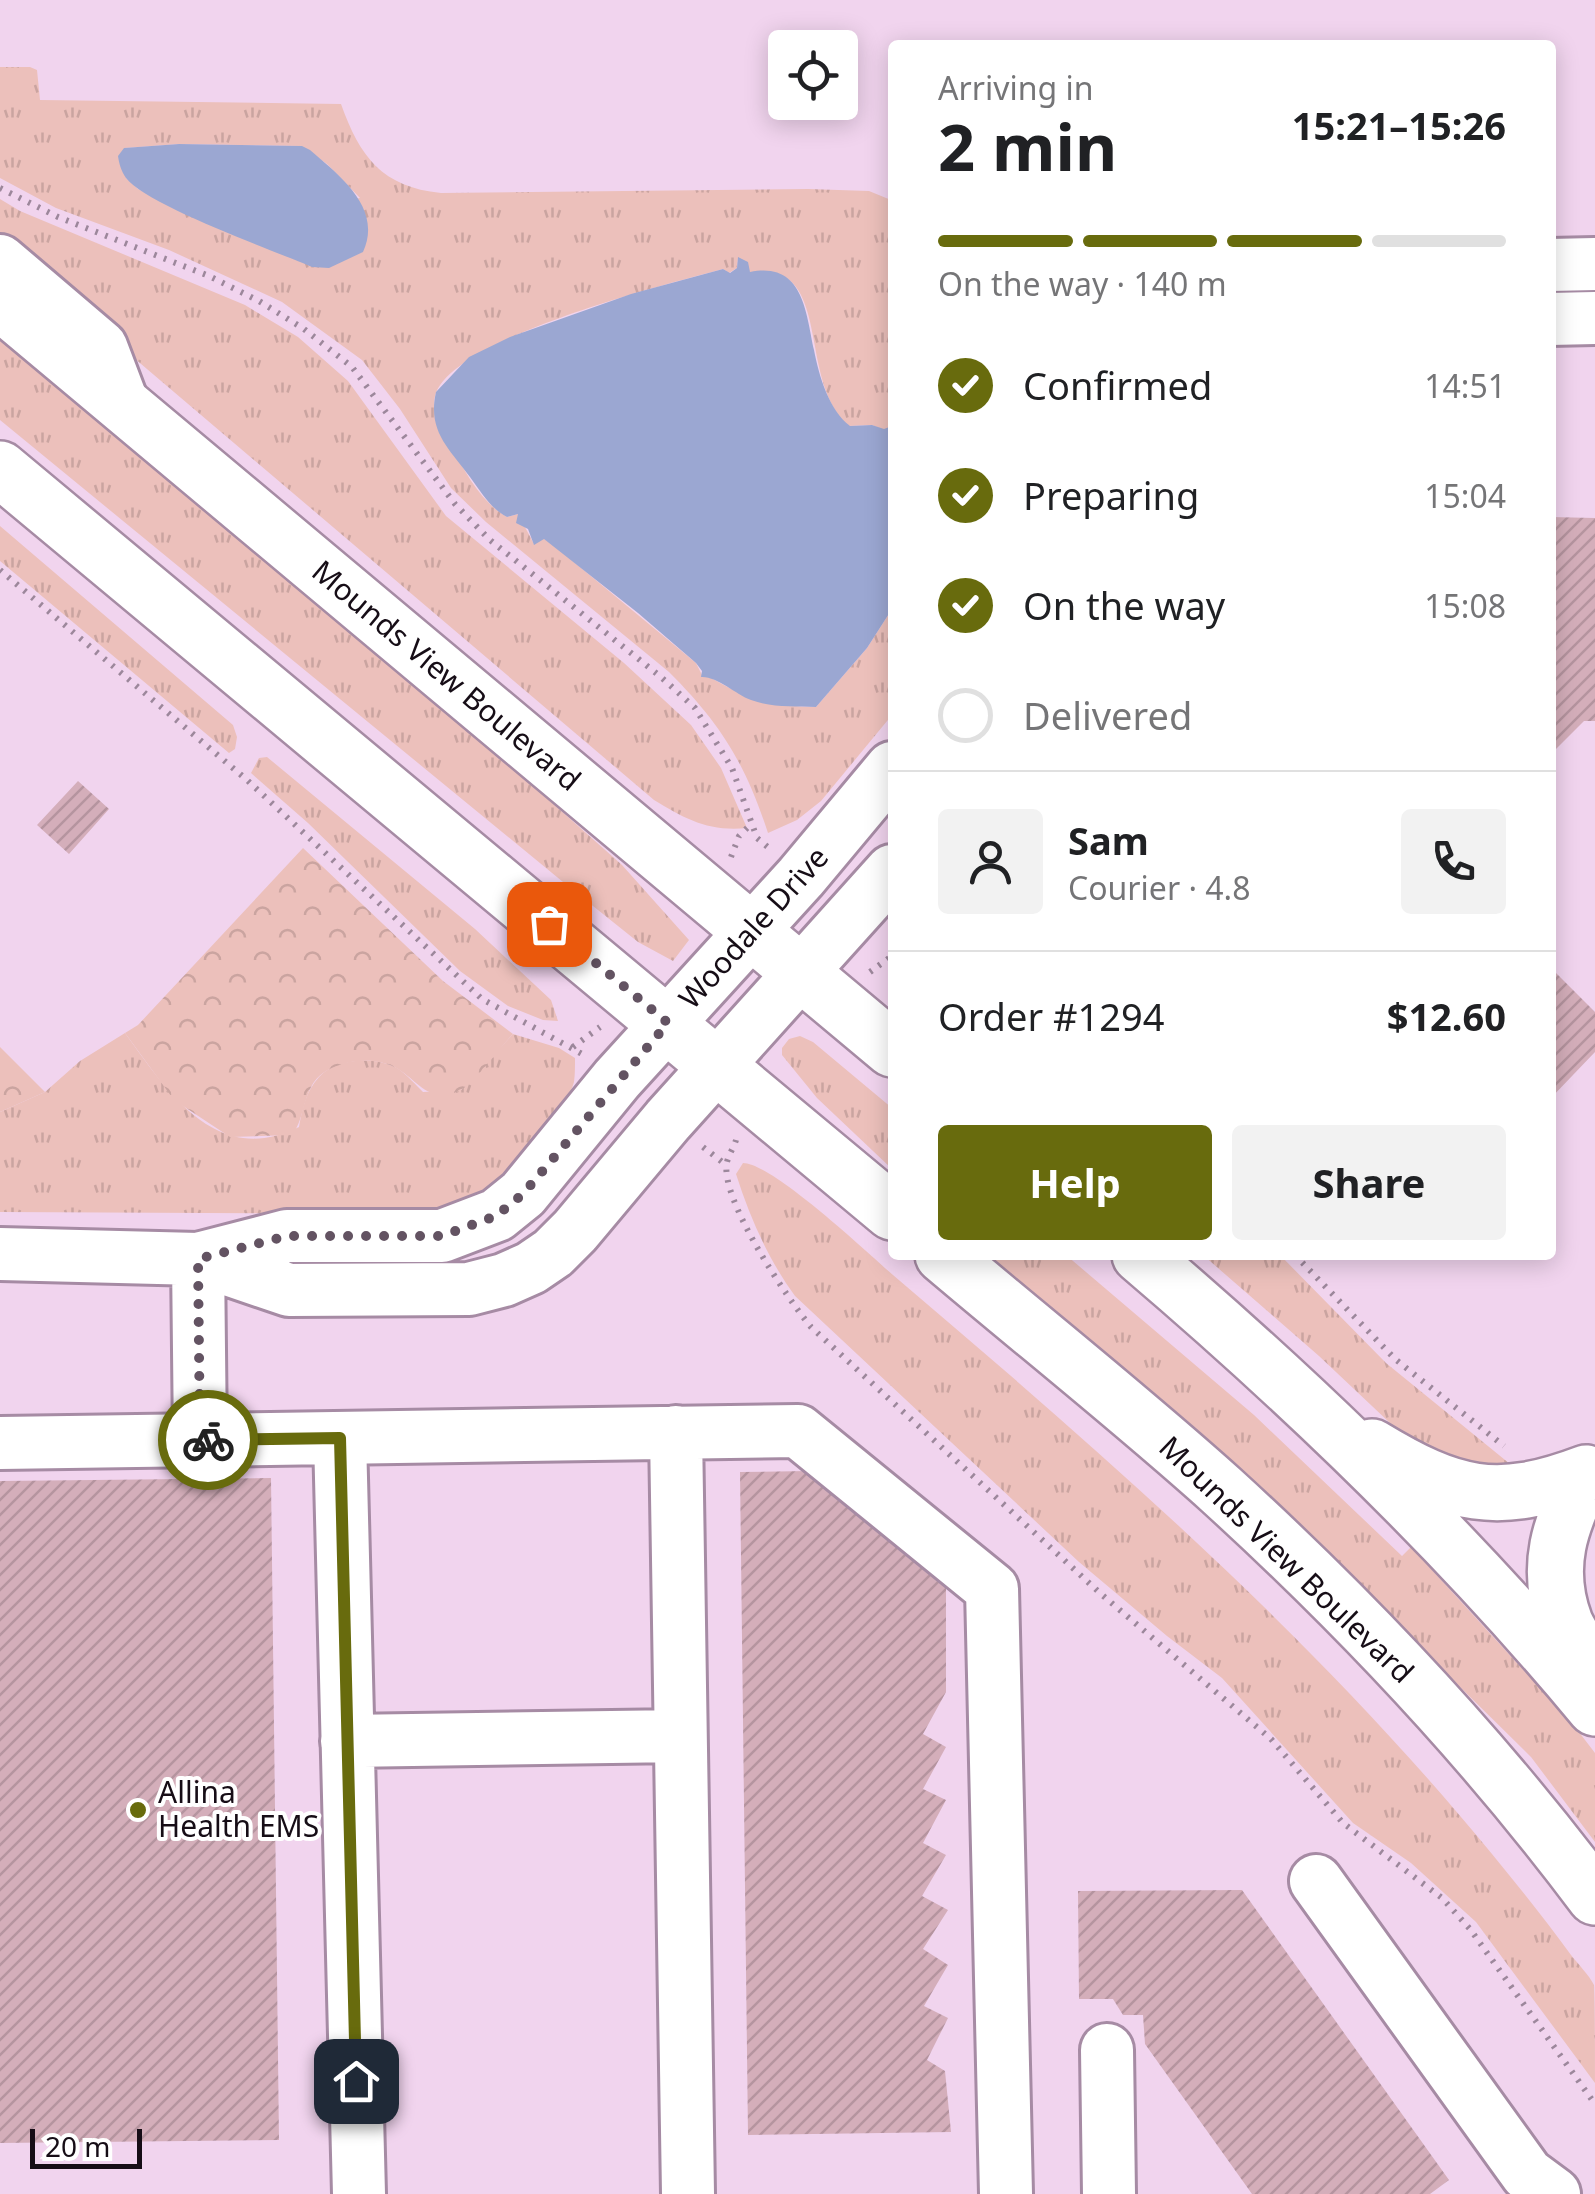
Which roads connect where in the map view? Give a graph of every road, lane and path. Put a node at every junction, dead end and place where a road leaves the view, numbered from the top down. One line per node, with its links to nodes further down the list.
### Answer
1 (0, 188): 12 (path)
2 (0, 261): 8 (street)
3 (1595, 264): 4 (street)
4 (1556, 265)
5 (0, 302): 8 (main road, Mounds View Boulevard)
6 (1595, 318): 7 (street)
7 (1556, 319)
8 (122, 405): 14 (main road, Mounds View Boulevard)
9 (0, 469): 16 (main road)
10 (0, 570): 18 (path)
11 (888, 773): 14 (street, Woodale Drive)
12 (752, 823)
13 (888, 876): 15 (street, Woodale Drive)
14 (752, 932): 15 (main road, Mounds View Boulevard); 16 (street, Woodale Drive)
15 (802, 974): 17 (main road, Mounds View Boulevard); 19 (street, Woodale Drive)
16 (668, 1023): 19 (main road); 23 (street, Woodale Drive)
17 (888, 1046)
18 (573, 1047)
19 (718, 1065): 21 (main road); 23 (street, Woodale Drive)
20 (726, 1165): 40 (path)
21 (888, 1209)
22 (0, 1254): 23 (street, Woodale Drive)
23 (198, 1259): 30 (street)
24 (949, 1260): 38 (main road, Mounds View Boulevard)
25 (1146, 1260): 27 (main road)
26 (1300, 1260): 32 (path)
27 (1290, 1388): 32 (main road); 34 (main road)
28 (676, 1432): 29 (street); 35 (street); 43 (street)
29 (340, 1438): 30 (street); 36 (street)
30 (200, 1440): 31 (street)
31 (0, 1443)
32 (1575, 1474): 33 (main road)
33 (1595, 1670)
34 (1595, 1708)
35 (680, 1736): 36 (street); 42 (street)
36 (347, 1741): 41 (street)
37 (1316, 1881): 45 (street)
38 (1595, 1897)
39 (1106, 2050): 44 (street)
40 (1595, 2104)
41 (358, 2194)
42 (688, 2194)
43 (1006, 2194)
44 (1110, 2194)
45 (1554, 2194)

